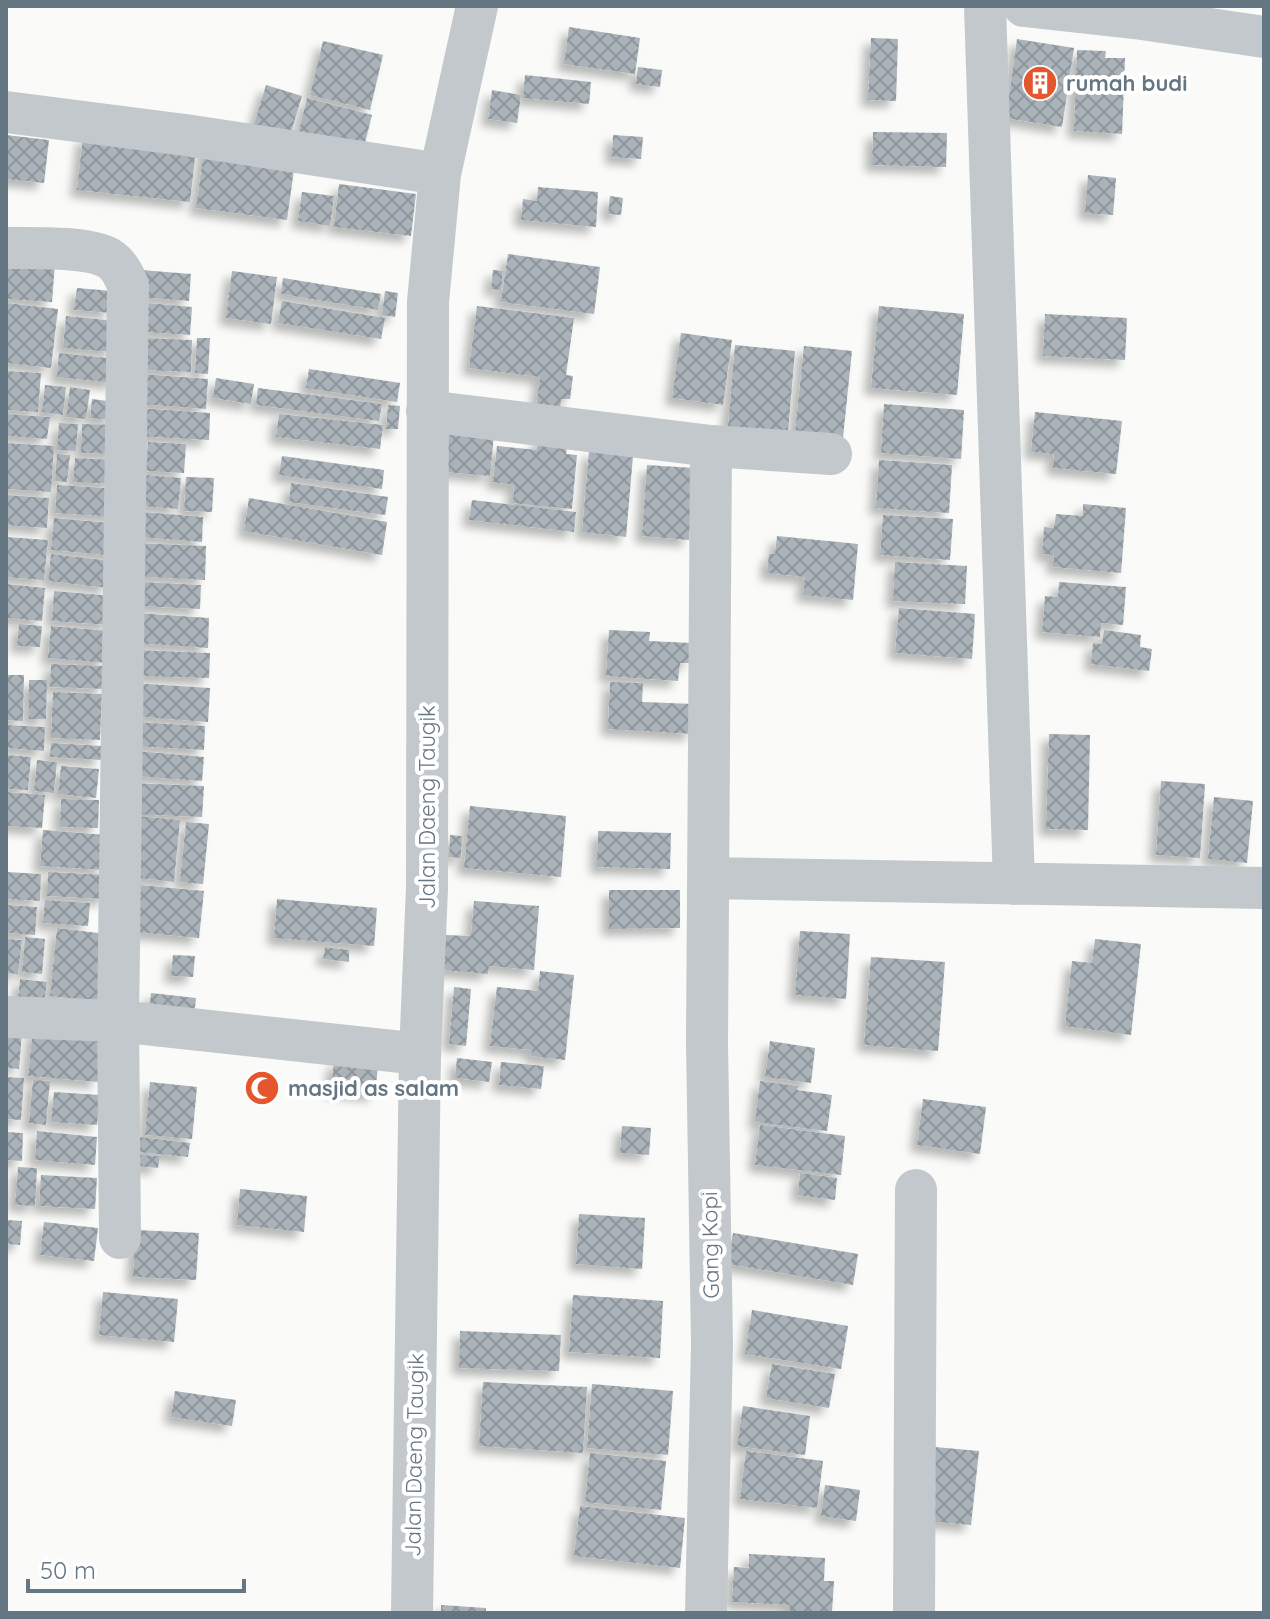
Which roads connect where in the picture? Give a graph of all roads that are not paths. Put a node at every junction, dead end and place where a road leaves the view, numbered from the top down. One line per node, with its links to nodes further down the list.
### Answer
1 (477, 6): 6 (street, Jalan Daeng Taugik)
2 (985, 6): 12 (street)
3 (1024, 6): 4 (street)
4 (1264, 37)
5 (6, 112): 6 (street)
6 (440, 174): 8 (street, Jalan Daeng Taugik)
7 (6, 248): 15 (street)
8 (427, 411): 9 (street); 16 (street, Jalan Daeng Taugik)
9 (711, 446): 10 (street); 11 (street, Gang Kopi)
10 (831, 454)
11 (709, 878): 12 (street); 20 (street, Gang Kopi)
12 (1014, 884): 13 (street)
13 (1264, 888)
14 (6, 1017): 15 (street)
15 (118, 1021): 16 (street); 18 (street)
16 (420, 1054): 19 (street, Jalan Daeng Taugik)
17 (916, 1190): 21 (street)
18 (120, 1238)
19 (412, 1613)
20 (706, 1613)
21 (914, 1613)

